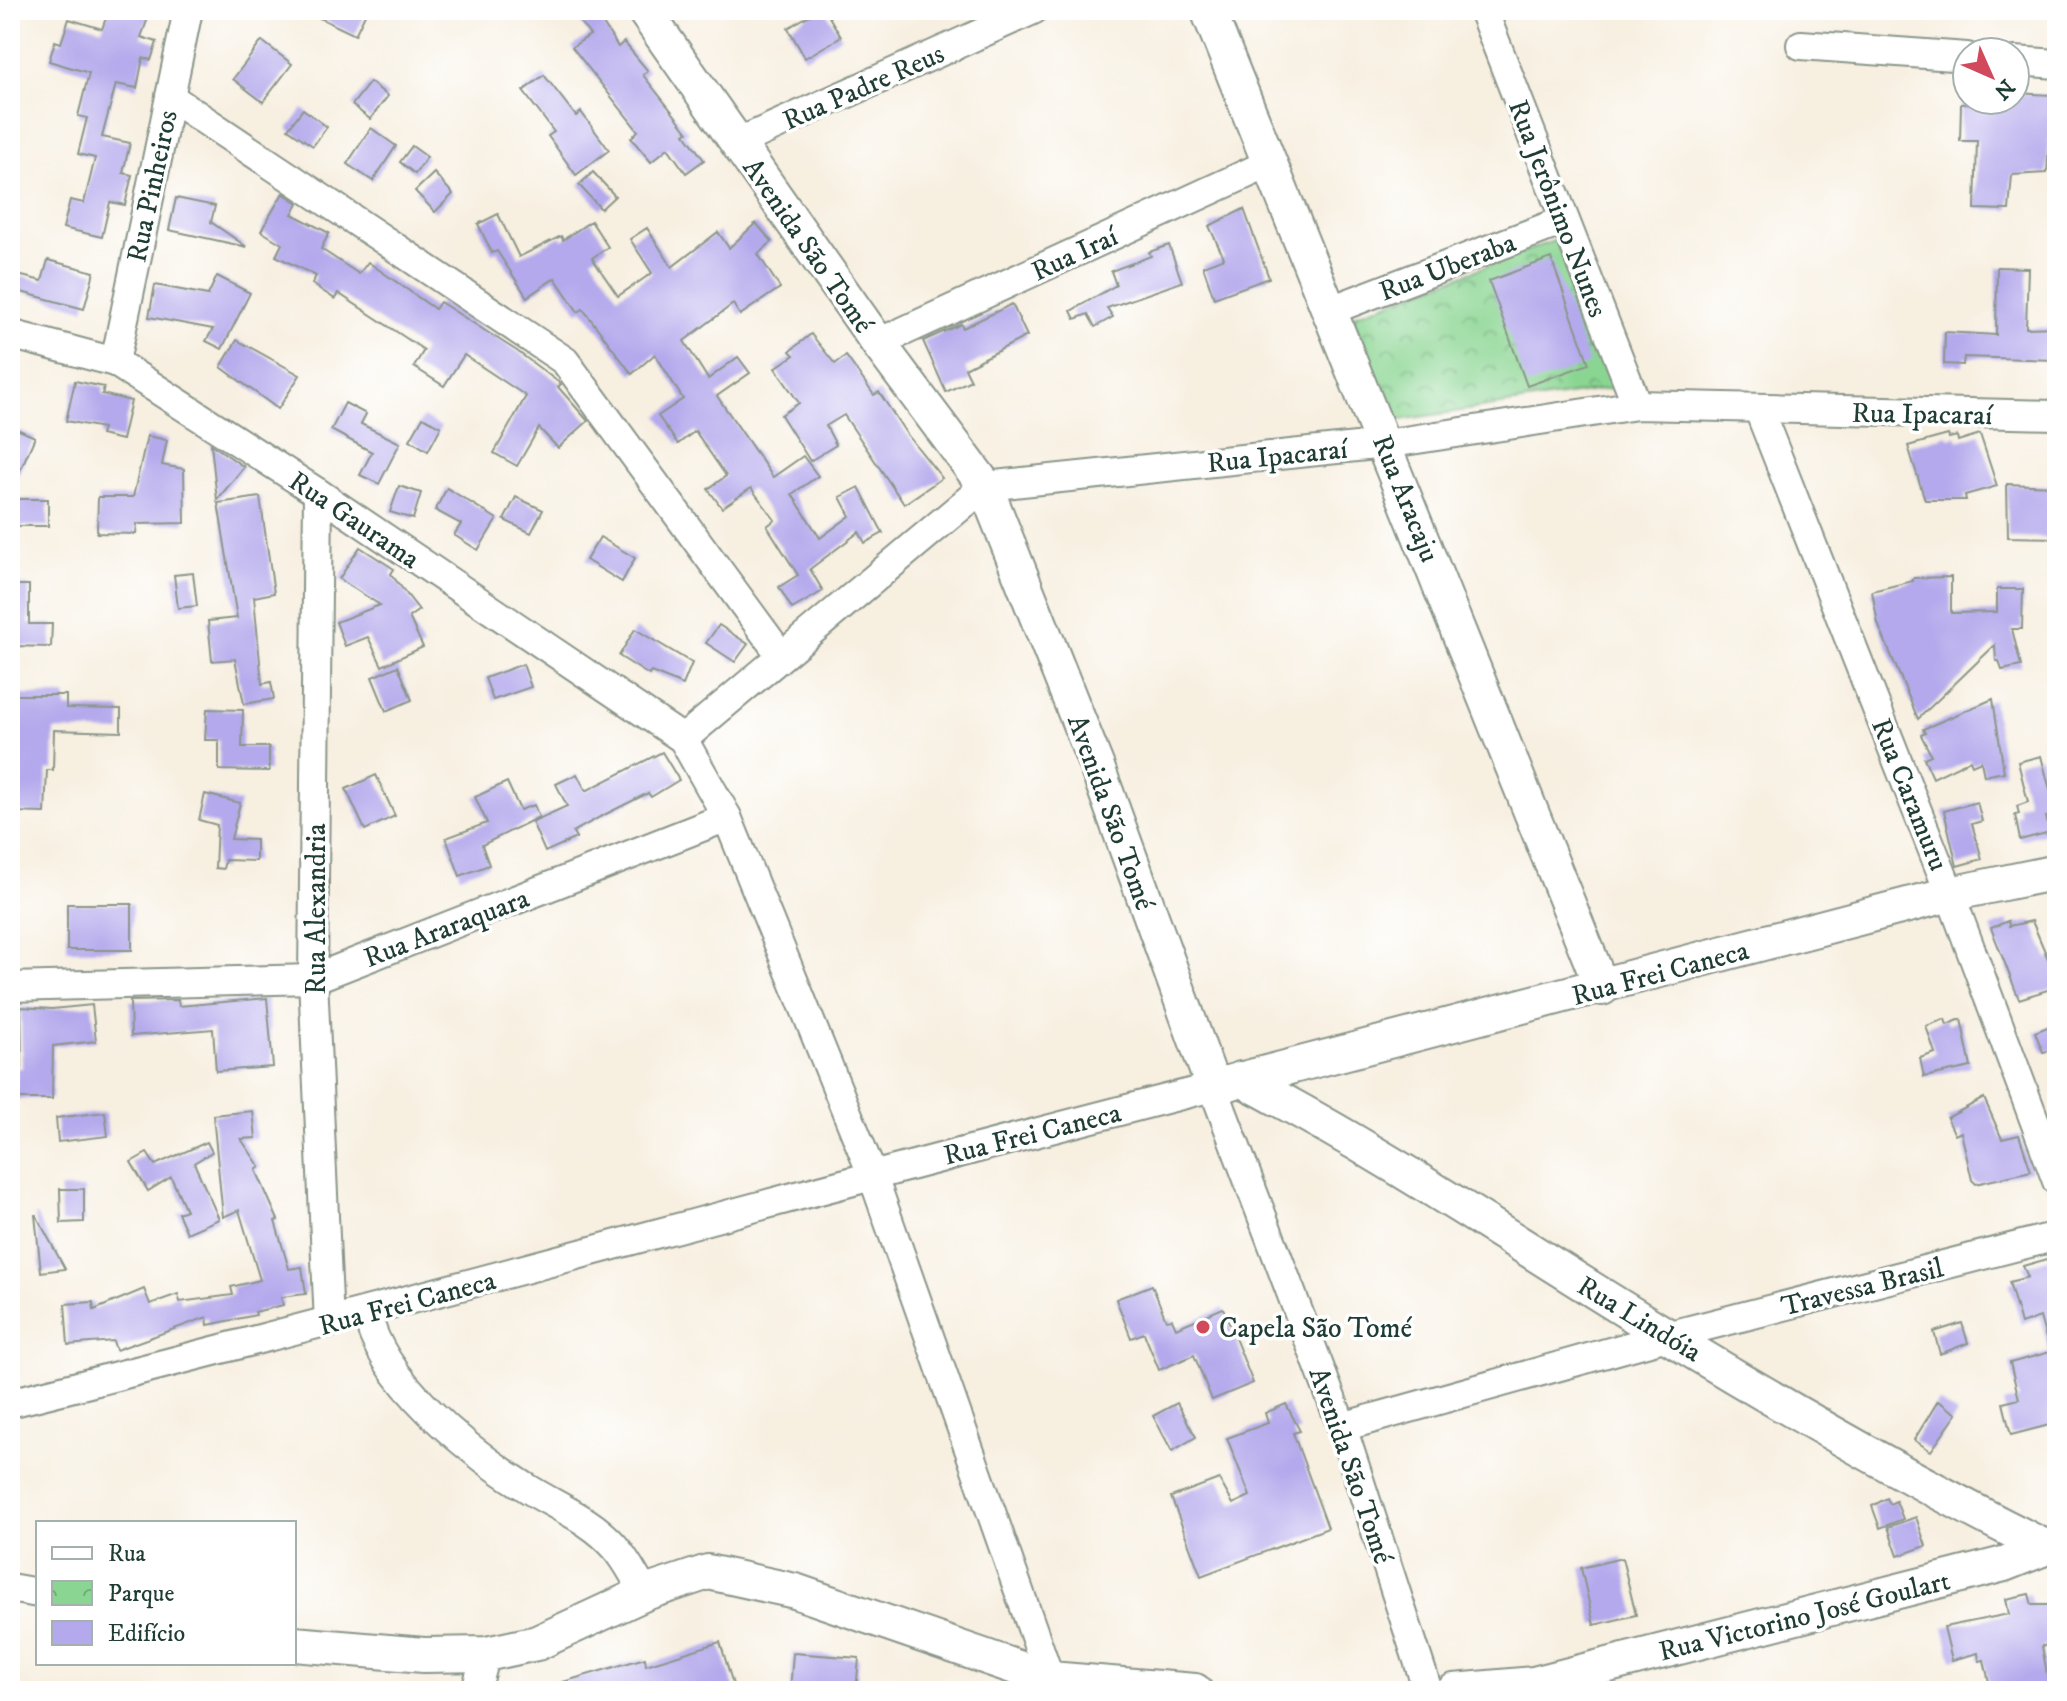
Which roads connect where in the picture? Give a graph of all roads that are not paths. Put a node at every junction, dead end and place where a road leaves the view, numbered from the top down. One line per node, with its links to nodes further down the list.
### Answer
1 (188, 10): 10 (street, Rua Pinheiros)
2 (644, 10): 11 (street, Avenida São Tomé)
3 (1033, 10): 11 (street, Rua Padre Reus)
4 (1208, 10): 12 (street, Rua Aracaju)
5 (1483, 10): 13 (street, Rua Jerônimo Nunes)
6 (1801, 45): 7 (street)
7 (1951, 56)
8 (2031, 62): 9 (street)
9 (2057, 64)
10 (170, 97): 17 (street, Rua Pinheiros); 24 (street)
11 (737, 143): 16 (street, Avenida São Tomé)
12 (1270, 163): 14 (street, Rua Aracaju); 16 (street, Rua Iraí)
13 (1563, 221): 14 (street, Rua Uberaba); 18 (street, Rua Jerônimo Nunes)
14 (1331, 310): 21 (street, Rua Aracaju)
15 (10, 334): 17 (street, Rua Gaurama)
16 (878, 343): 22 (street, Avenida São Tomé)
17 (115, 362): 23 (street, Rua Gaurama)
18 (1637, 405): 19 (street, Rua Ipacaraí); 21 (street, Rua Ipacaraí)
19 (1759, 410): 20 (street, Rua Ipacaraí); 28 (street, Rua Caramuru)
20 (2057, 415)
21 (1385, 444): 22 (street, Rua Ipacaraí); 31 (street, Rua Aracaju)
22 (985, 486): 24 (street); 32 (street, Avenida São Tomé)
23 (318, 493): 25 (street, Rua Gaurama); 29 (street, Rua Alexandria)
24 (780, 654): 25 (street)
25 (683, 739): 26 (street)
26 (727, 817): 29 (street, Rua Araraquara); 33 (street)
27 (2057, 872): 28 (street, Rua Frei Caneca)
28 (1950, 894): 31 (street, Rua Frei Caneca); 34 (street, Rua Caramuru)
29 (313, 979): 30 (street, Rua Araraquara); 37 (street, Rua Alexandria)
30 (10, 987)
31 (1602, 988): 32 (street, Rua Frei Caneca)
32 (1227, 1083): 33 (street, Rua Frei Caneca); 38 (street, Rua Lindóia); 40 (street, Avenida São Tomé)
33 (872, 1174): 36 (street, Rua Frei Caneca); 47 (street)
34 (2057, 1181)
35 (2057, 1236): 38 (street, Travessa Brasil)
36 (367, 1313): 37 (street, Rua Frei Caneca); 44 (street)
37 (329, 1323): 39 (street, Rua Frei Caneca)
38 (1667, 1336): 40 (street, Travessa Brasil); 41 (street, Rua Lindóia)
39 (10, 1403)
40 (1342, 1427): 51 (street, Avenida São Tomé)
41 (2051, 1545): 48 (street, Rua Victorino José Goulart)
42 (10, 1588): 43 (street)
43 (36, 1593)
44 (645, 1593): 46 (street); 47 (street)
45 (296, 1644): 46 (street)
46 (486, 1654): 49 (street)
47 (1050, 1679): 50 (street)
48 (1535, 1687): 52 (street, Rua Victorino José Goulart)
49 (476, 1691)
50 (1195, 1691)
51 (1428, 1691)
52 (1454, 1691)

